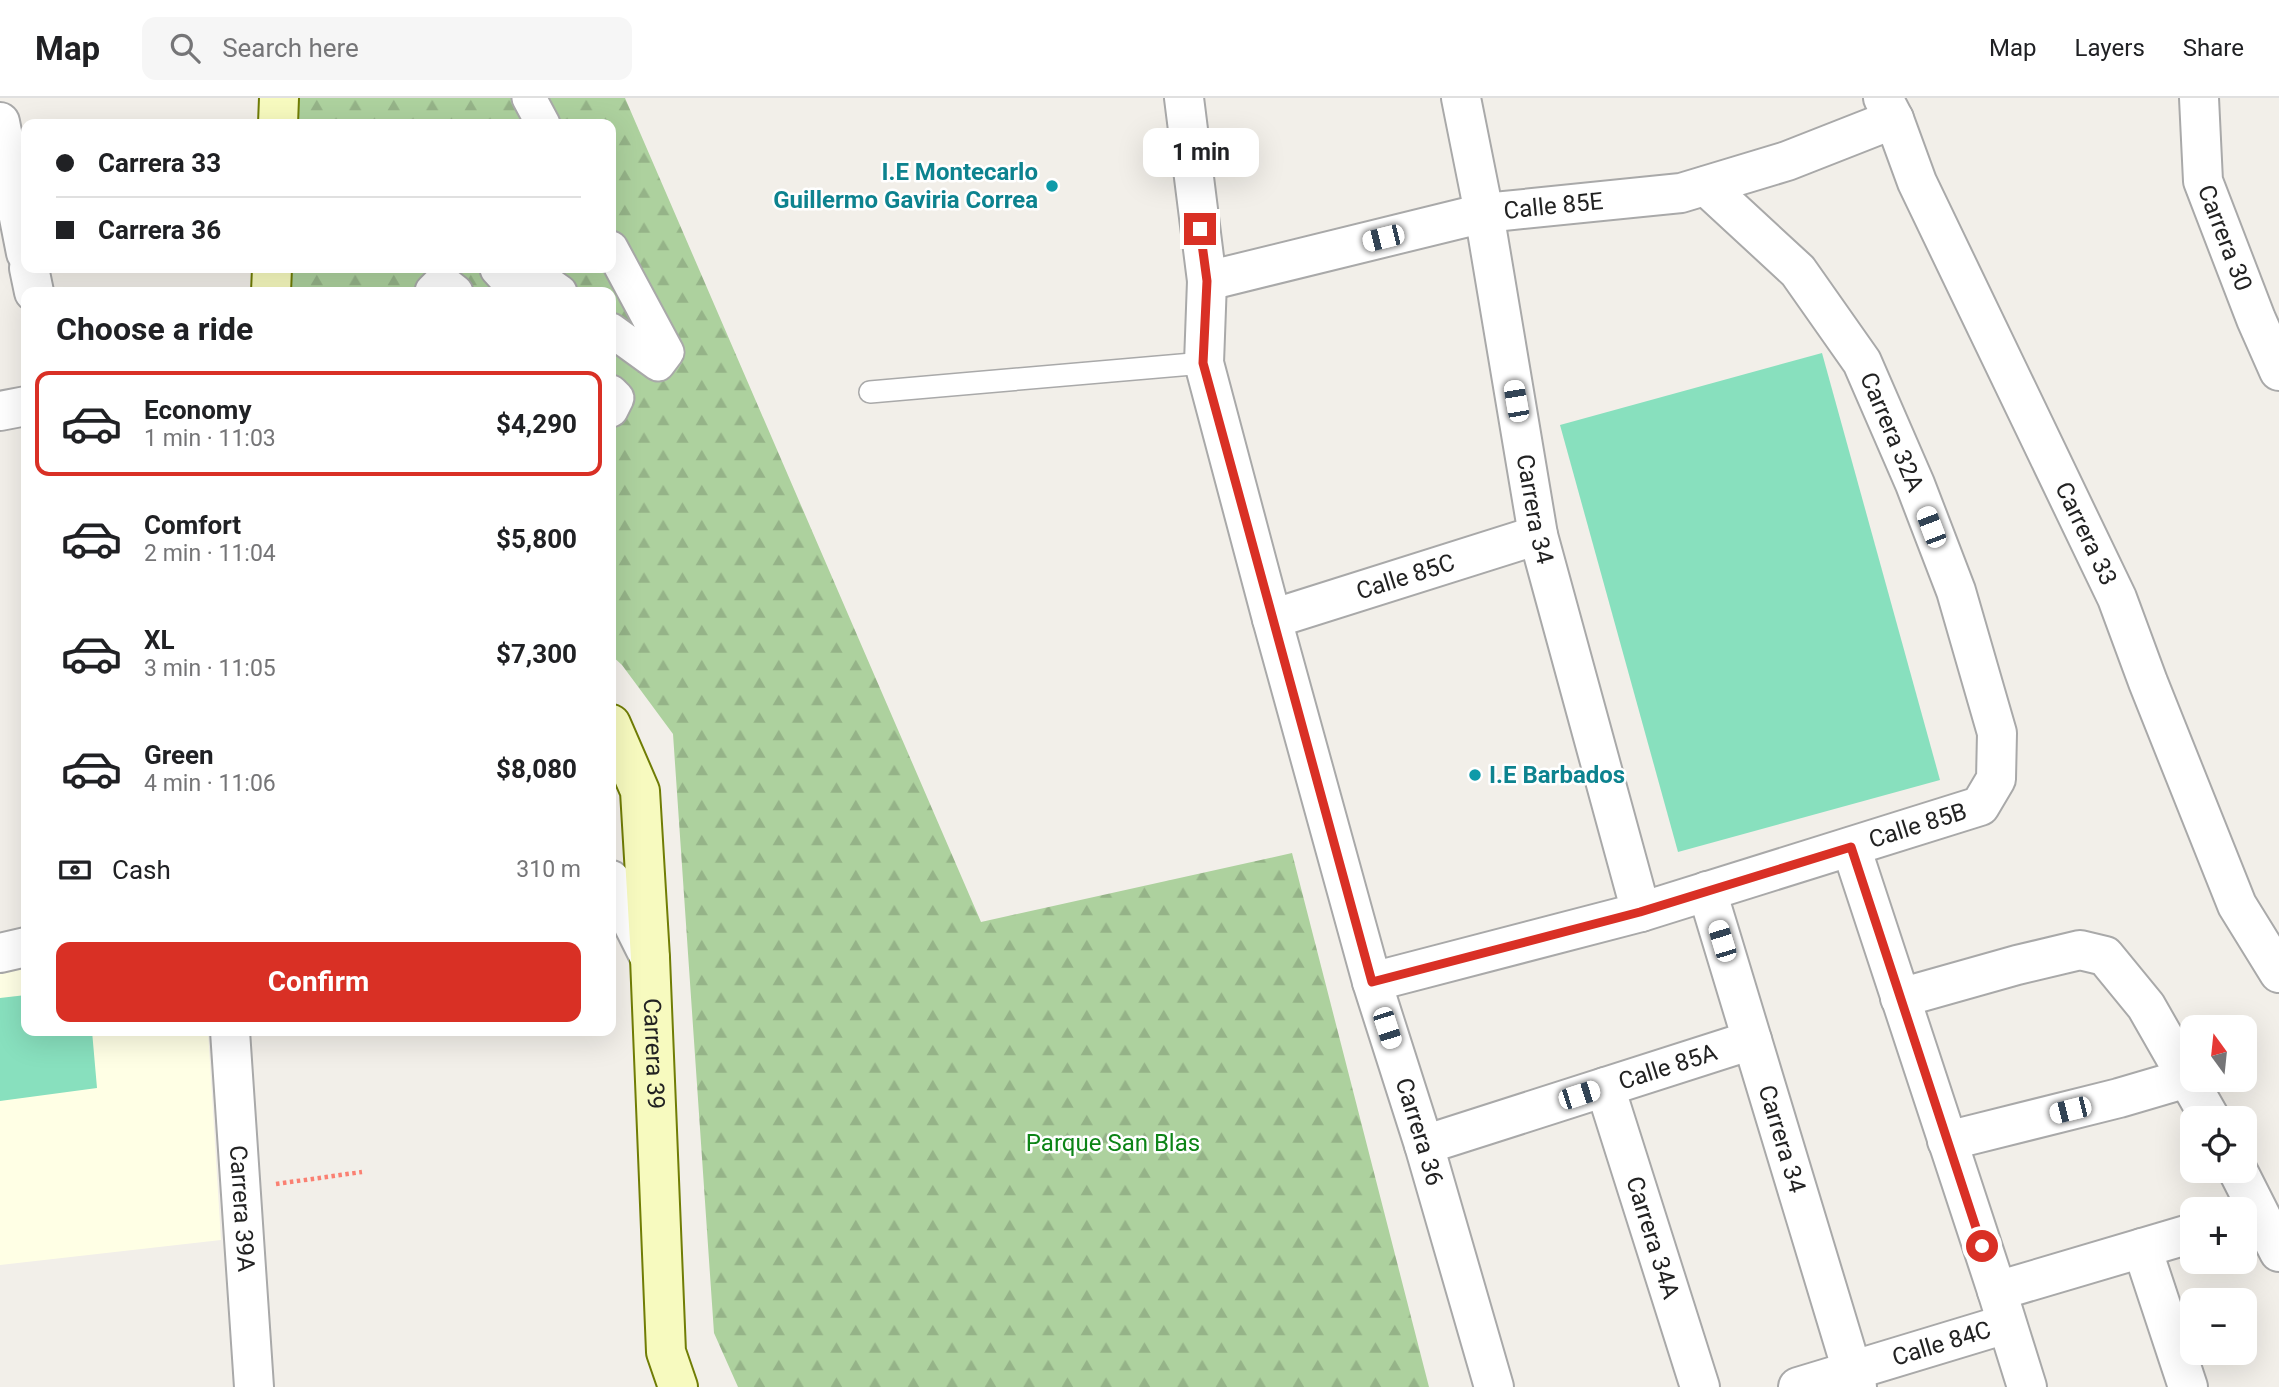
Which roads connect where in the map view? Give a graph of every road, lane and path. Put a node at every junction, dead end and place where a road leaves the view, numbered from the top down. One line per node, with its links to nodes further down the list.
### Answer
1 (279, 98): 7 (main road)
2 (529, 98): 8 (street)
3 (1184, 98): 16 (street, Carrera 36)
4 (1461, 98): 11 (street, Carrera 34)
5 (2199, 98): 21 (street, Carrera 30)
6 (1889, 109): 10 (street, Calle 85E); 36 (street, Carrera 33)
7 (278, 119)
8 (540, 119)
9 (0, 122): 12 (street)
10 (1706, 186): 11 (street, Calle 85E); 28 (street, Carrera 32A)
11 (1484, 213): 16 (street, Calle 85E); 25 (street, Carrera 34)
12 (21, 228)
13 (616, 257): 19 (street)
14 (500, 273): 17 (street)
15 (533, 273): 18 (street)
16 (1207, 281): 20 (street, Carrera 36)
17 (513, 287)
18 (553, 287)
19 (616, 334)
20 (1203, 363): 22 (lane); 26 (street, Carrera 36)
21 (2279, 371)
22 (870, 392)
23 (21, 407): 24 (street)
24 (0, 411)
25 (1538, 535): 26 (street, Calle 85C); 32 (street, Carrera 34)
26 (1272, 619): 37 (street, Carrera 36)
27 (616, 736): 35 (main road, Carrera 39)
28 (1980, 806): 29 (street, Calle 85B)
29 (1851, 847): 31 (street, Calle 85B); 38 (street)
30 (616, 890): 35 (street)
31 (1707, 891): 32 (street, Calle 85B); 40 (street, Carrera 34)
32 (1640, 912): 37 (street, Calle 85B)
33 (21, 948): 34 (street)
34 (0, 953)
35 (650, 958): 55 (main road, Carrera 39)
36 (2279, 973)
37 (1372, 982): 45 (street, Carrera 36)
38 (1900, 998): 41 (street); 44 (street)
39 (230, 1036): 47 (street, Carrera 39A)
40 (1752, 1040): 43 (street, Calle 85A); 53 (street, Carrera 34)
41 (2180, 1066)
42 (2180, 1080): 44 (street)
43 (1605, 1087): 45 (street, Calle 85A); 57 (street, Carrera 34A)
44 (1947, 1141): 52 (street)
45 (1424, 1145): 56 (street, Carrera 36)
46 (362, 1172): 47 (path)
47 (242, 1189): 54 (street, Carrera 39A)
48 (2257, 1221): 51 (street)
49 (2180, 1237): 50 (street, Calle 84C)
50 (2142, 1248): 52 (street, Calle 84C); 60 (street)
51 (2279, 1252)
52 (2002, 1308): 53 (street, Calle 84C); 59 (street)
53 (1854, 1379): 58 (street, Calle 84C)
54 (254, 1387)
55 (678, 1387)
56 (1494, 1387)
57 (1700, 1387)
58 (1798, 1387)
59 (2027, 1387)
60 (2188, 1387)

